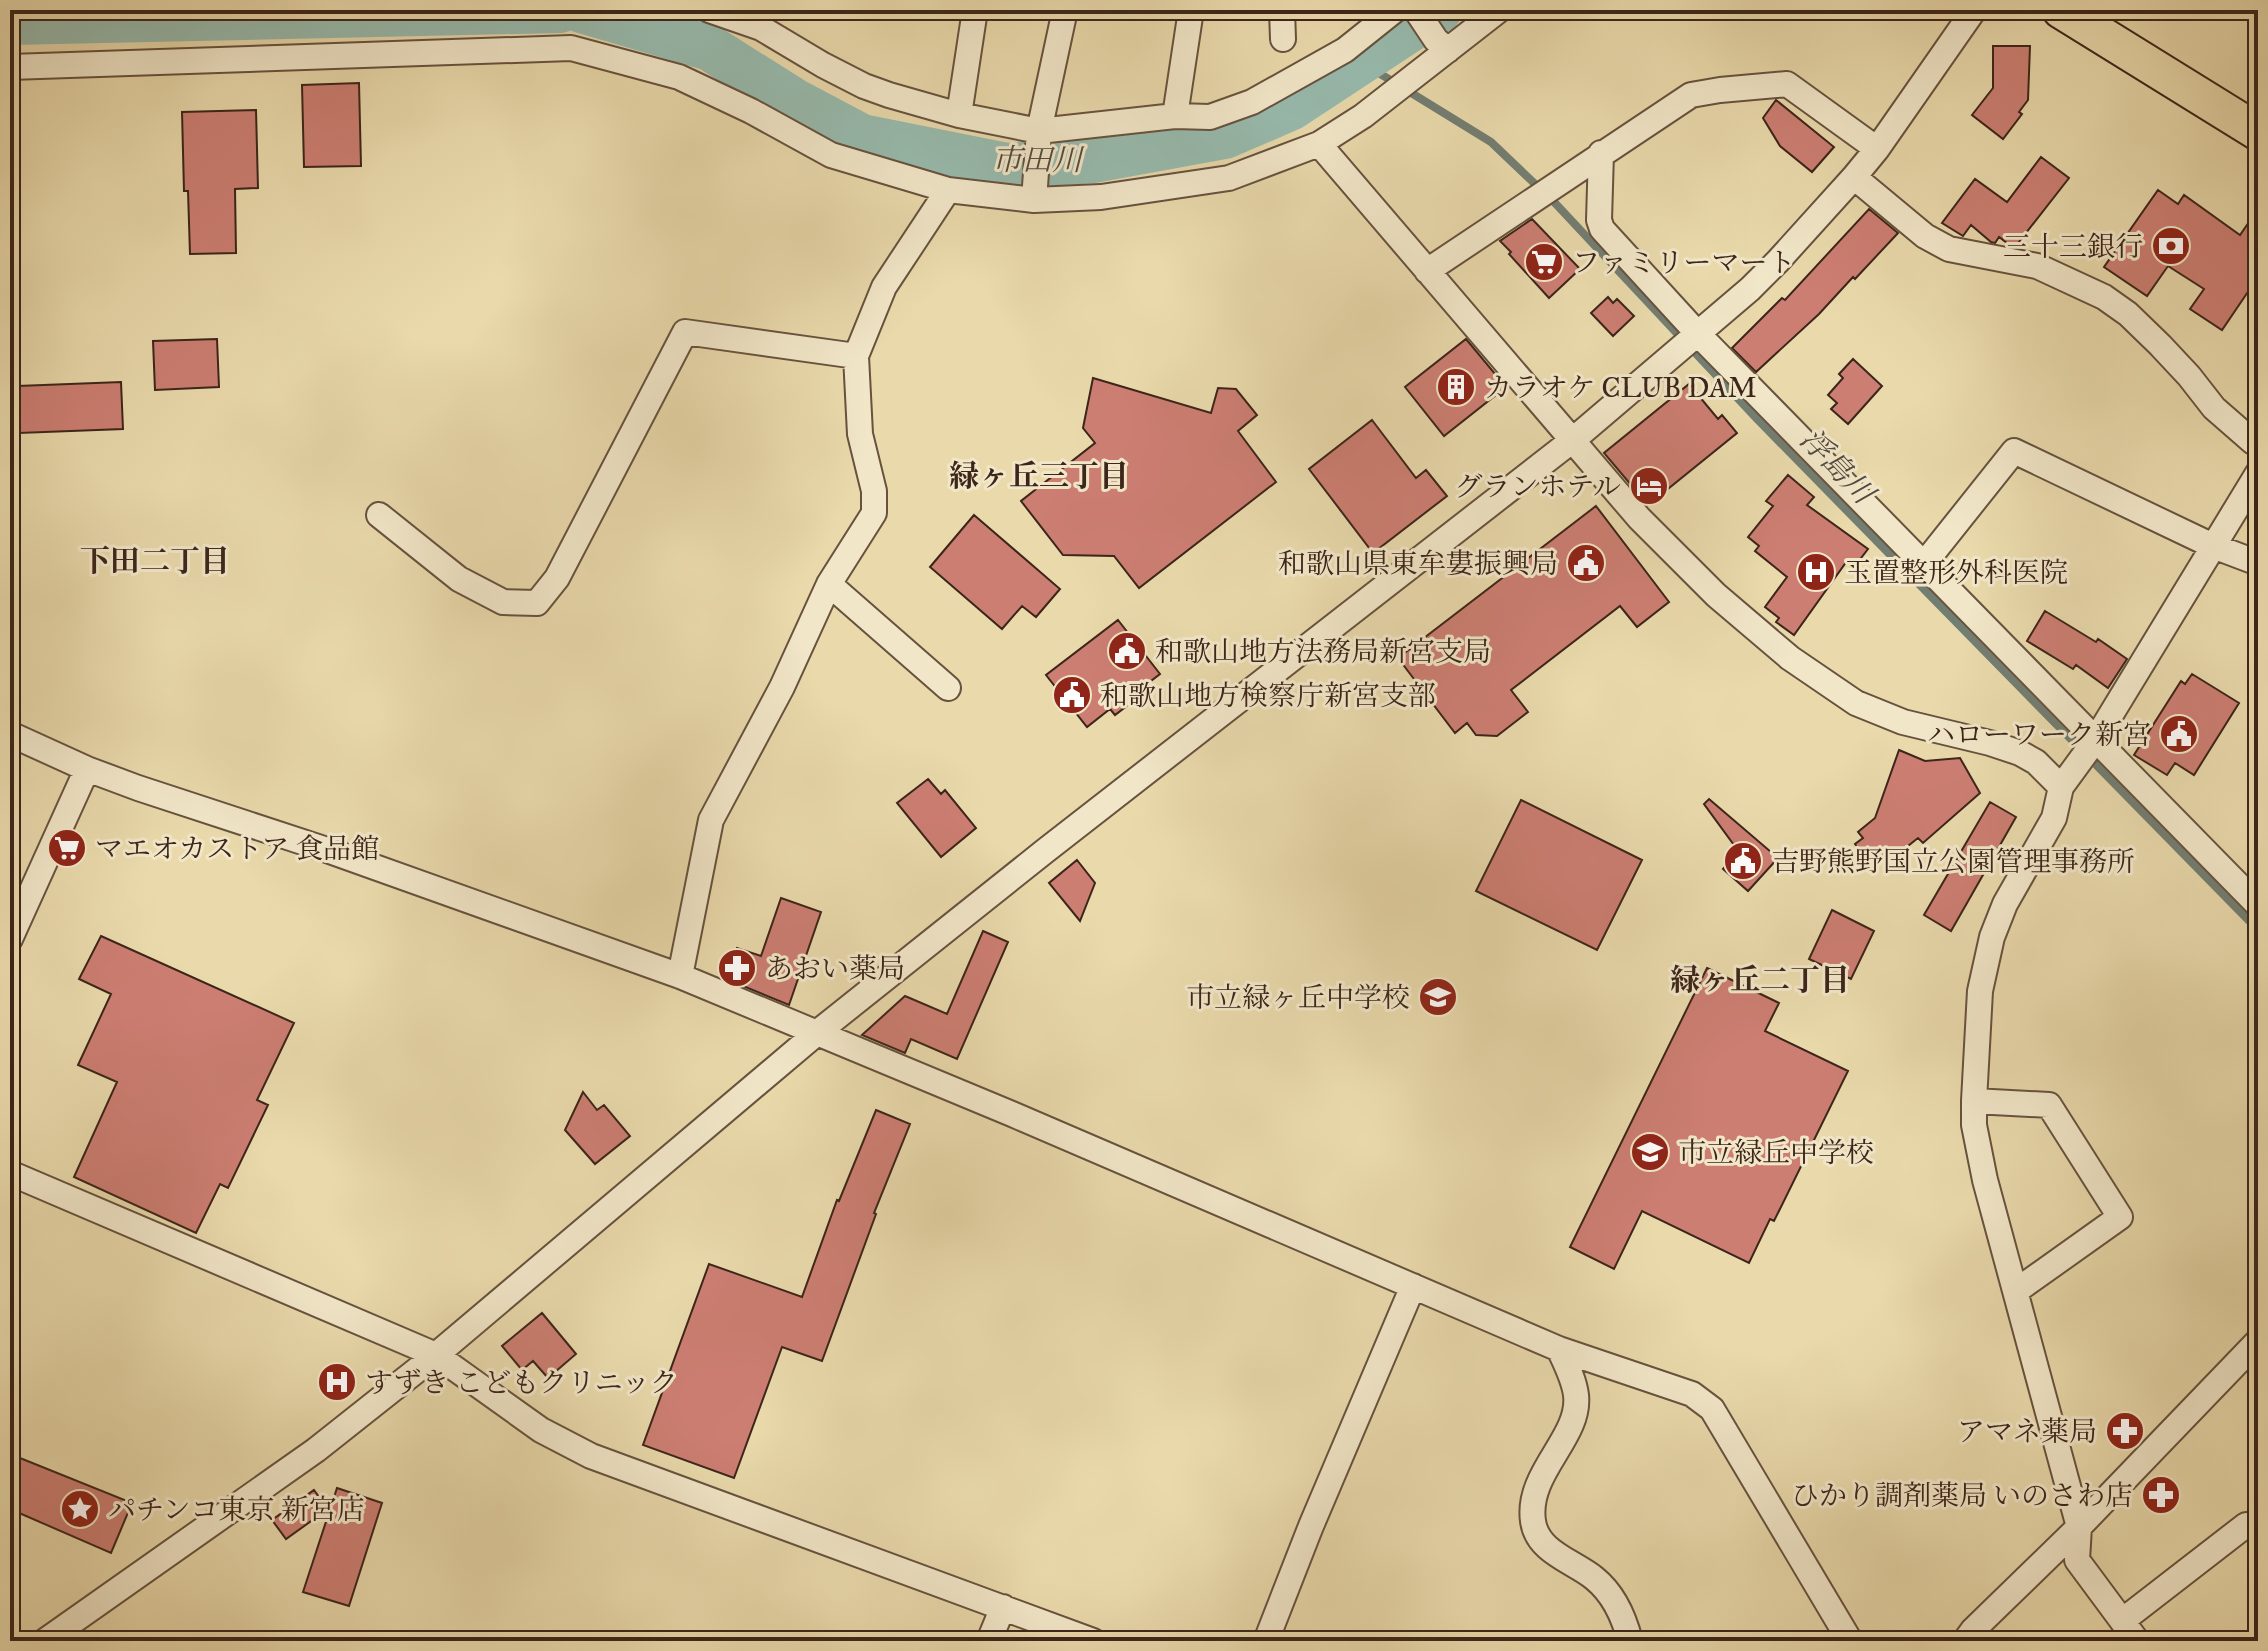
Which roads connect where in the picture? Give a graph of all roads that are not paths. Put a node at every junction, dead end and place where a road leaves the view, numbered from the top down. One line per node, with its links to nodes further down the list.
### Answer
1 (709, 10): 14 (street)
2 (975, 10): 14 (street)
3 (1065, 10): 16 (street)
4 (1191, 10): 15 (street)
5 (1282, 10): 11 (street)
6 (1395, 10): 15 (street)
7 (1416, 10): 12 (street)
8 (1499, 10): 12 (street)
9 (1974, 10): 19 (street)
10 (2061, 10): 17 (highway)
11 (1283, 39)
12 (1442, 45): 18 (street)
13 (10, 67): 22 (street)
14 (959, 115): 16 (street)
15 (1175, 116): 16 (street)
16 (1039, 131): 23 (street)
17 (2258, 132)
18 (1319, 144): 23 (street); 24 (street)
19 (1877, 149): 20 (street); 21 (street)
20 (1601, 153): 24 (street); 25 (street)
21 (1854, 177): 25 (street); 28 (street)
22 (948, 190): 23 (street); 26 (street)
23 (1034, 200)
24 (1427, 271): 27 (street)
25 (1698, 334): 27 (street); 33 (street)
26 (856, 356): 30 (street); 34 (street)
27 (1574, 439): 39 (street); 43 (street)
28 (2258, 443)
29 (2258, 473): 31 (street)
30 (379, 515)
31 (2213, 546): 32 (street); 33 (street); 37 (street)
32 (2258, 563)
33 (1924, 564): 37 (street)
34 (829, 584): 35 (street); 42 (street)
35 (948, 688)
36 (10, 734): 38 (street)
37 (2096, 739): 39 (street); 40 (street)
38 (87, 769): 41 (street); 42 (street)
39 (2061, 787): 44 (street)
40 (2258, 905)
41 (10, 939)
42 (680, 976): 43 (street)
43 (818, 1032): 46 (street); 50 (street)
44 (1974, 1101): 47 (street); 47 (street)
45 (10, 1173): 50 (street)
46 (1413, 1286): 49 (street); 59 (street)
47 (2016, 1291): 52 (street)
48 (2258, 1341): 52 (street)
49 (1559, 1349): 60 (street); 61 (street)
50 (436, 1355): 53 (street); 56 (street)
51 (2246, 1525): 54 (street)
52 (2079, 1527): 54 (street); 62 (street)
53 (1003, 1607): 55 (street); 57 (street)
54 (2122, 1621): 63 (street)
55 (1063, 1636): 58 (street)
56 (45, 1641)
57 (989, 1641)
58 (1093, 1641)
59 (1266, 1641)
60 (1630, 1641)
61 (1850, 1641)
62 (1965, 1641)
63 (2137, 1641)

